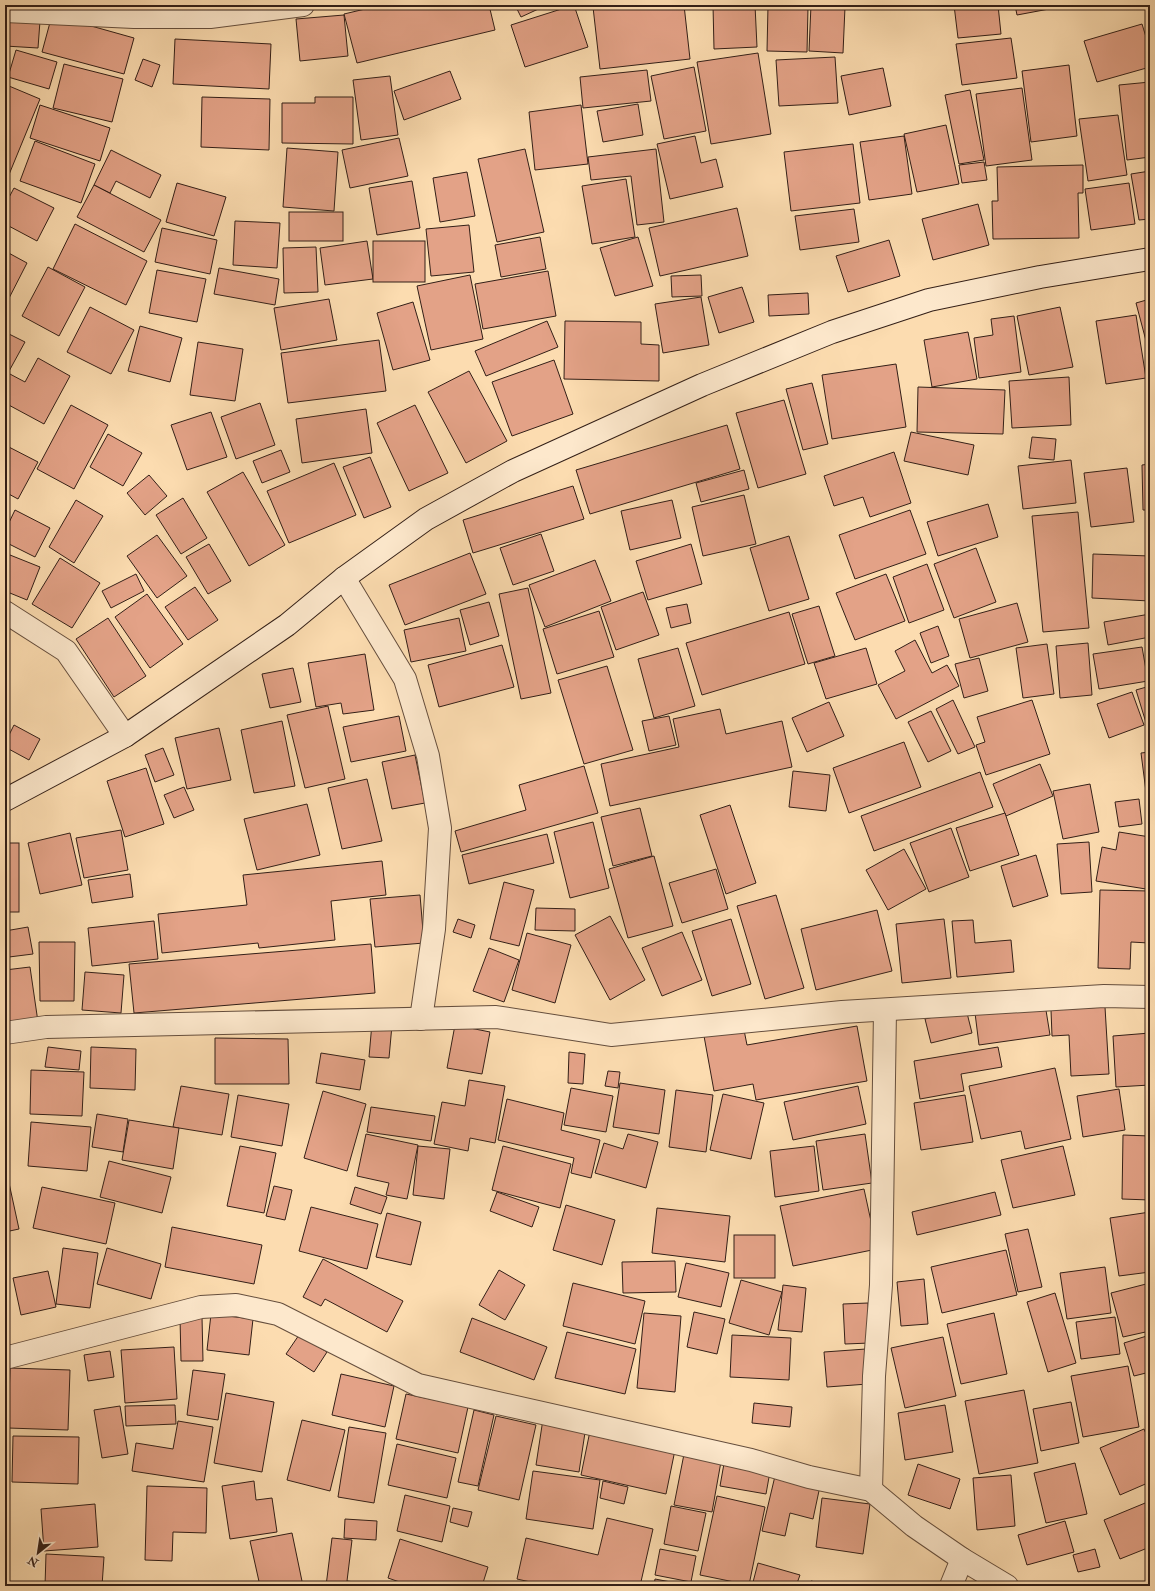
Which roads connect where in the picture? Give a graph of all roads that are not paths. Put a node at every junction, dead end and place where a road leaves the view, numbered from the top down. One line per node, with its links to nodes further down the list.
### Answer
1 (303, 5): 2 (street)
2 (5, 11)
3 (1150, 259): 4 (street)
4 (344, 578): 6 (street); 10 (street)
5 (5, 612): 6 (street)
6 (125, 736): 7 (street)
7 (5, 800)
8 (1150, 997): 9 (street)
9 (885, 1010): 10 (street); 13 (street)
10 (421, 1019): 11 (street)
11 (5, 1033)
12 (5, 1358): 13 (street)
13 (871, 1490): 14 (street)
14 (962, 1559): 15 (street); 16 (street)
15 (950, 1586)
16 (1007, 1586)

